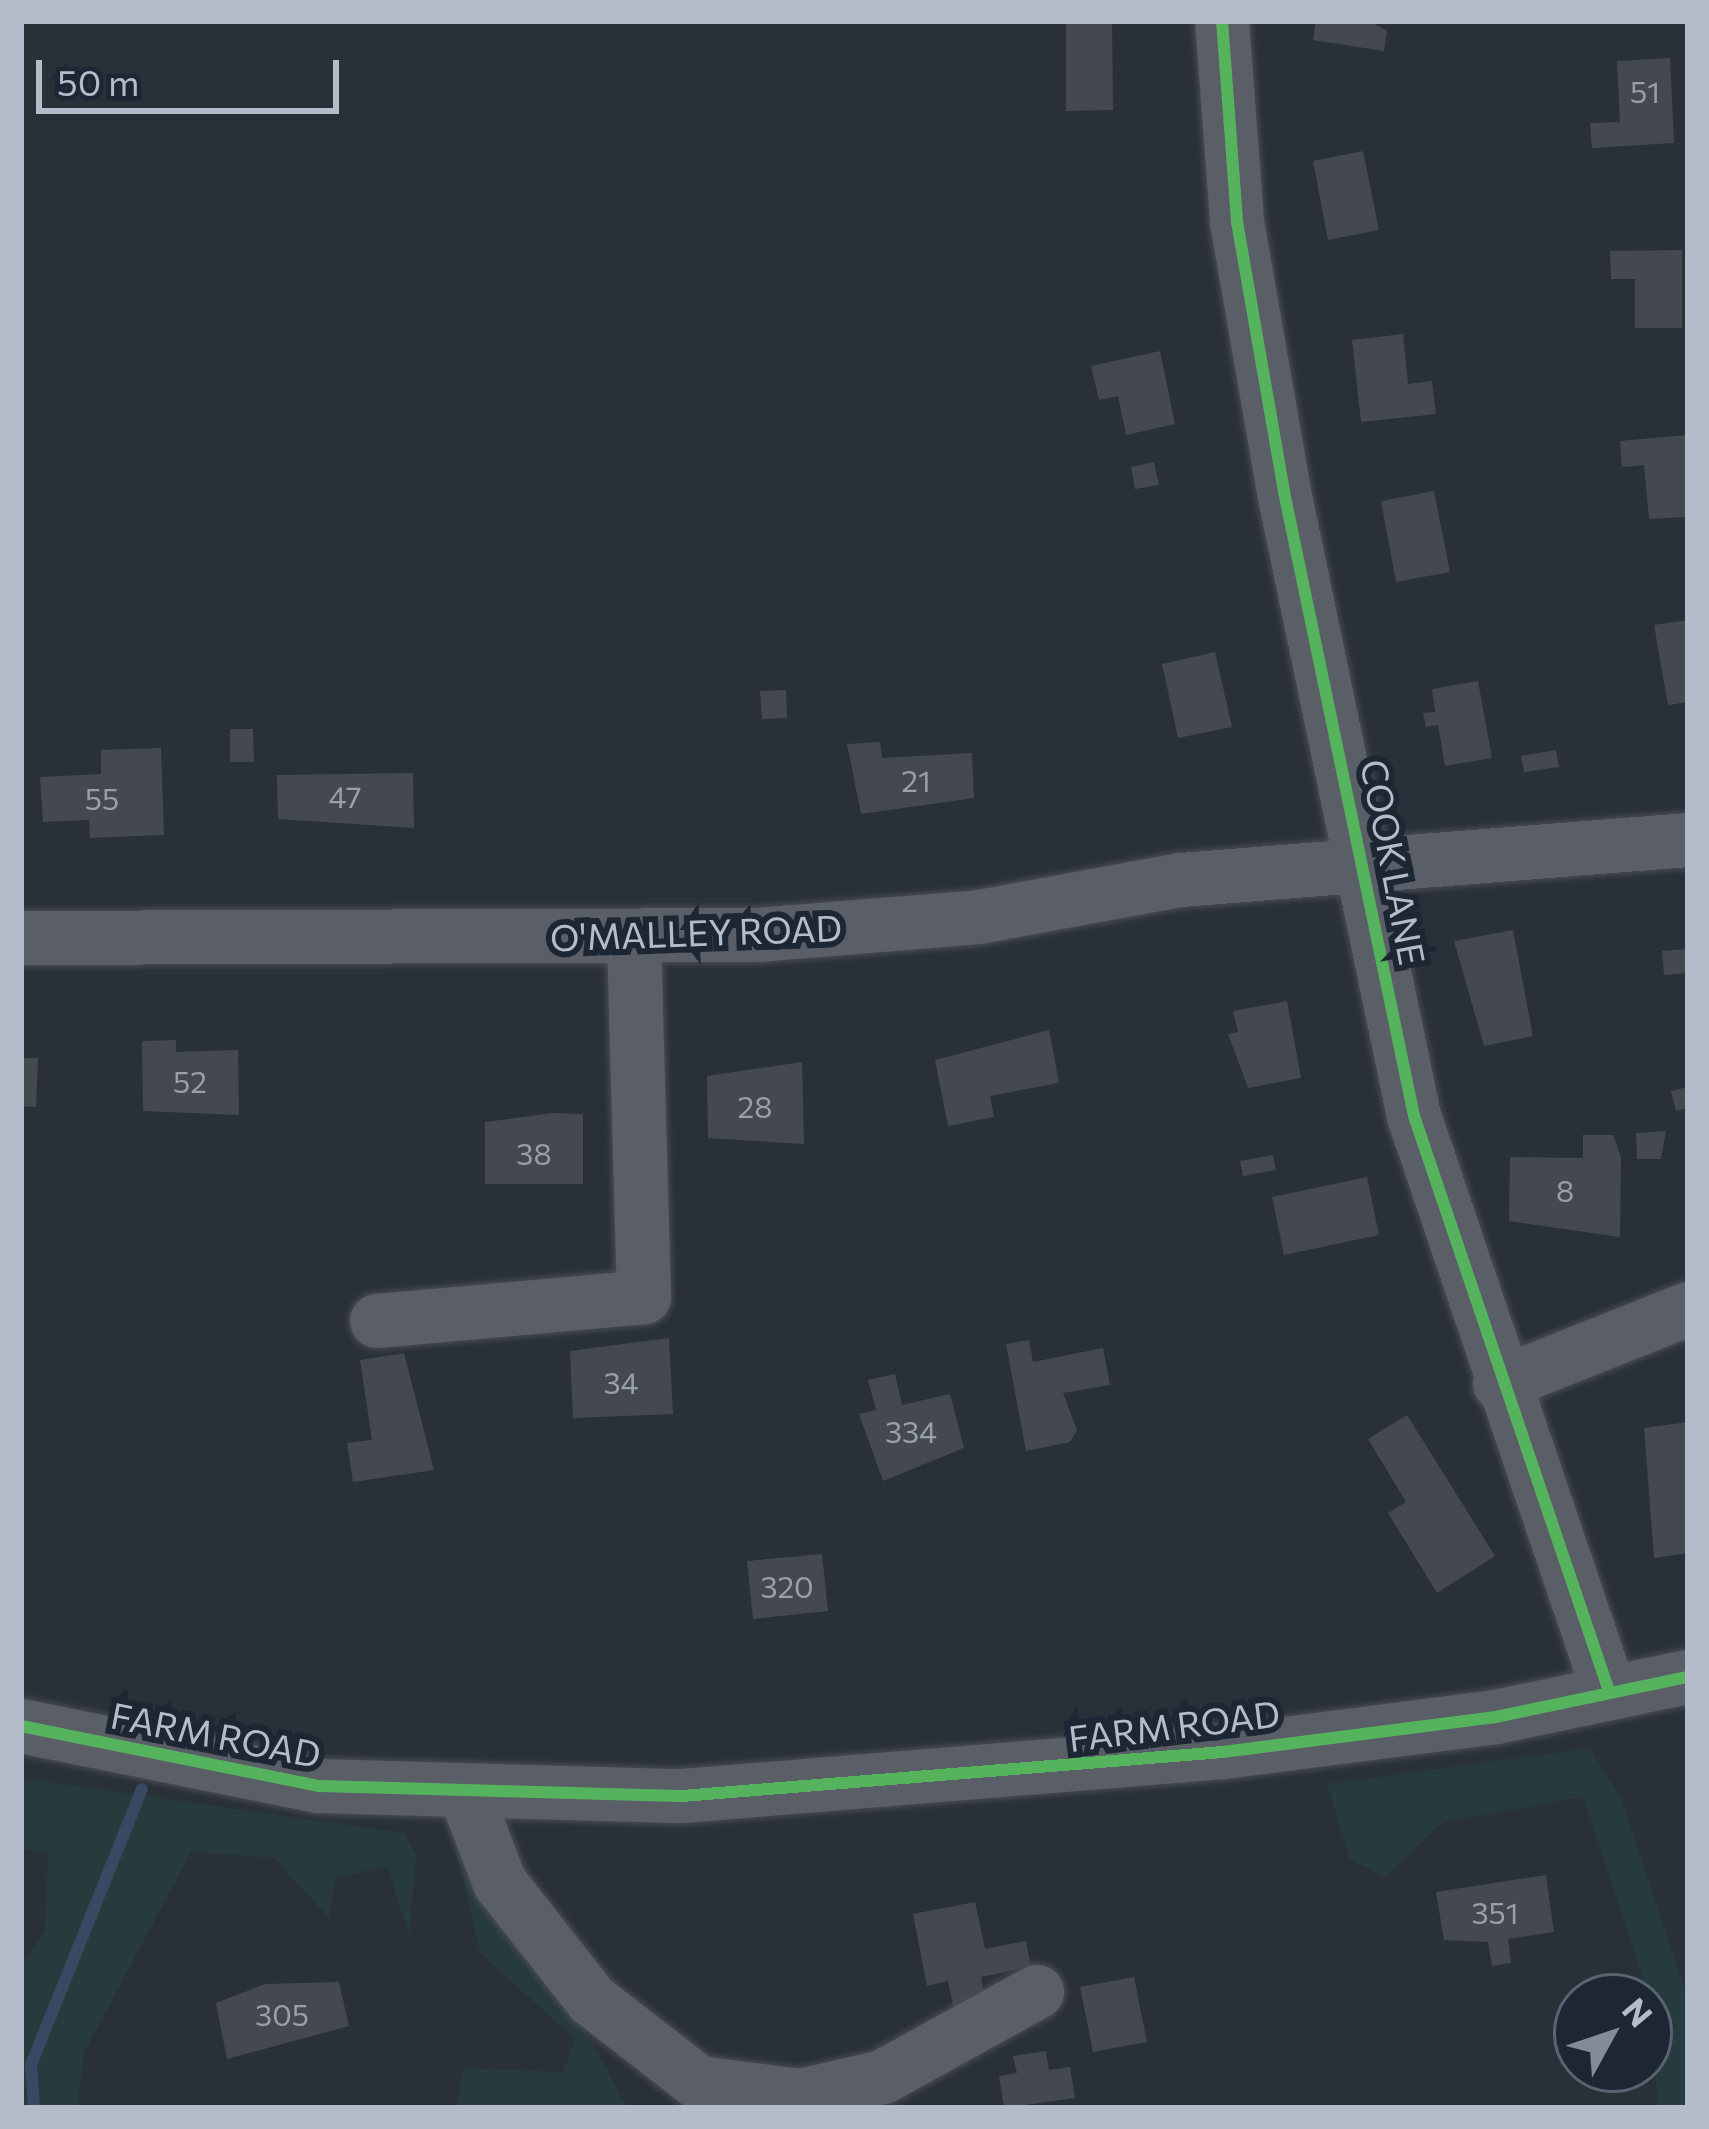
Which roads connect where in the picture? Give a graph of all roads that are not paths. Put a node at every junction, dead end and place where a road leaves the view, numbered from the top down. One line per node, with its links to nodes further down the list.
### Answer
1 (1222, 21): 3 (street, COOK LANE)
2 (1688, 840): 3 (street, O'MALLEY ROAD)
3 (1366, 864): 4 (street, O'MALLEY ROAD); 8 (street, COOK LANE)
4 (634, 936): 5 (street, O'MALLEY ROAD); 7 (street)
5 (21, 938)
6 (1688, 1309): 8 (street)
7 (377, 1322)
8 (1499, 1384): 10 (street, COOK LANE)
9 (1688, 1677): 10 (street, FARM ROAD)
10 (1609, 1691): 12 (street, FARM ROAD)
11 (21, 1726): 12 (street, FARM ROAD)
12 (467, 1797): 13 (street)
13 (1037, 1992)

